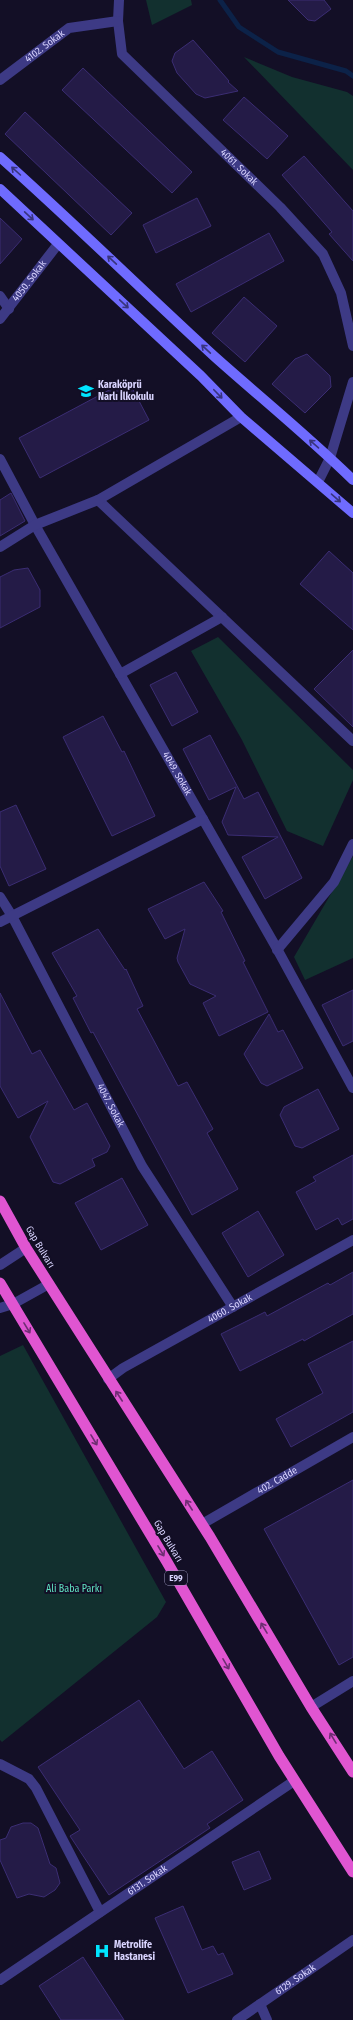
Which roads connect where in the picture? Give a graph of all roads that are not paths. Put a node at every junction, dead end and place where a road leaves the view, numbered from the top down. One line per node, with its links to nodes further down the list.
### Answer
1 (119, 0): 2 (street, 4061. Sokak)
2 (118, 21): 3 (street, 4102. Sokak); 10 (street, 4061. Sokak)
3 (0, 80)
4 (0, 157): 13 (main road, one-way to 4)
5 (0, 189): 6 (main road, one-way to 6)
6 (58, 244): 8 (street, 4050. Sokak); 12 (main road, one-way to 12)
7 (0, 296): 8 (street)
8 (9, 309): 9 (street, 4050. Sokak)
9 (0, 319)
10 (353, 346)
11 (353, 382): 13 (street)
12 (241, 417): 16 (main road); 17 (street)
13 (330, 458): 15 (main road); 16 (street)
14 (0, 460): 19 (street, 4049. Sokak)
15 (353, 480)
16 (318, 482): 18 (main road, one-way to 18)
17 (98, 500): 19 (street); 21 (street)
18 (353, 513)
19 (35, 525): 20 (street); 22 (street, 4049. Sokak)
20 (0, 547)
21 (222, 617): 22 (street); 23 (street)
22 (120, 674): 24 (street, 4049. Sokak)
23 (353, 741)
24 (203, 819): 27 (street); 29 (street, 4049. Sokak)
25 (353, 844): 29 (street)
26 (0, 897): 27 (street, 4047. Sokak)
27 (12, 916): 28 (street); 38 (street, 4047. Sokak)
28 (0, 922)
29 (277, 950): 30 (street, 4049. Sokak)
30 (353, 1088)
31 (0, 1201): 33 (highway, Gap Bulvarı)
32 (353, 1240): 38 (street, 4060. Sokak)
33 (26, 1248): 34 (street); 36 (highway, Gap Bulvarı)
34 (0, 1265)
35 (0, 1283): 37 (highway, Gap Bulvarı / E99)
36 (49, 1284): 37 (street); 40 (highway, Gap Bulvarı)
37 (13, 1304): 39 (street); 47 (highway, Gap Bulvarı / E99, one-way to 47)
38 (234, 1307): 40 (street, 4060. Sokak)
39 (0, 1308)
40 (108, 1379): 42 (highway, Gap Bulvarı, one-way to 40)
41 (353, 1437): 42 (street, 402. Cadde)
42 (202, 1524): 44 (highway, Gap Bulvarı, one-way to 42)
43 (353, 1681): 44 (street)
44 (312, 1707): 46 (highway, Gap Bulvarı, one-way to 44)
45 (0, 1764): 49 (street)
46 (353, 1772)
47 (294, 1781): 48 (highway, Gap Bulvarı / E99); 49 (street, 6131. Sokak)
48 (353, 1872)
49 (100, 1912): 51 (street, 6131. Sokak)
50 (353, 1940): 52 (street, 6129. Sokak)
51 (0, 1980)
52 (260, 2004): 53 (street, 6129. Sokak); 54 (street)
53 (237, 2020)
54 (267, 2020)

